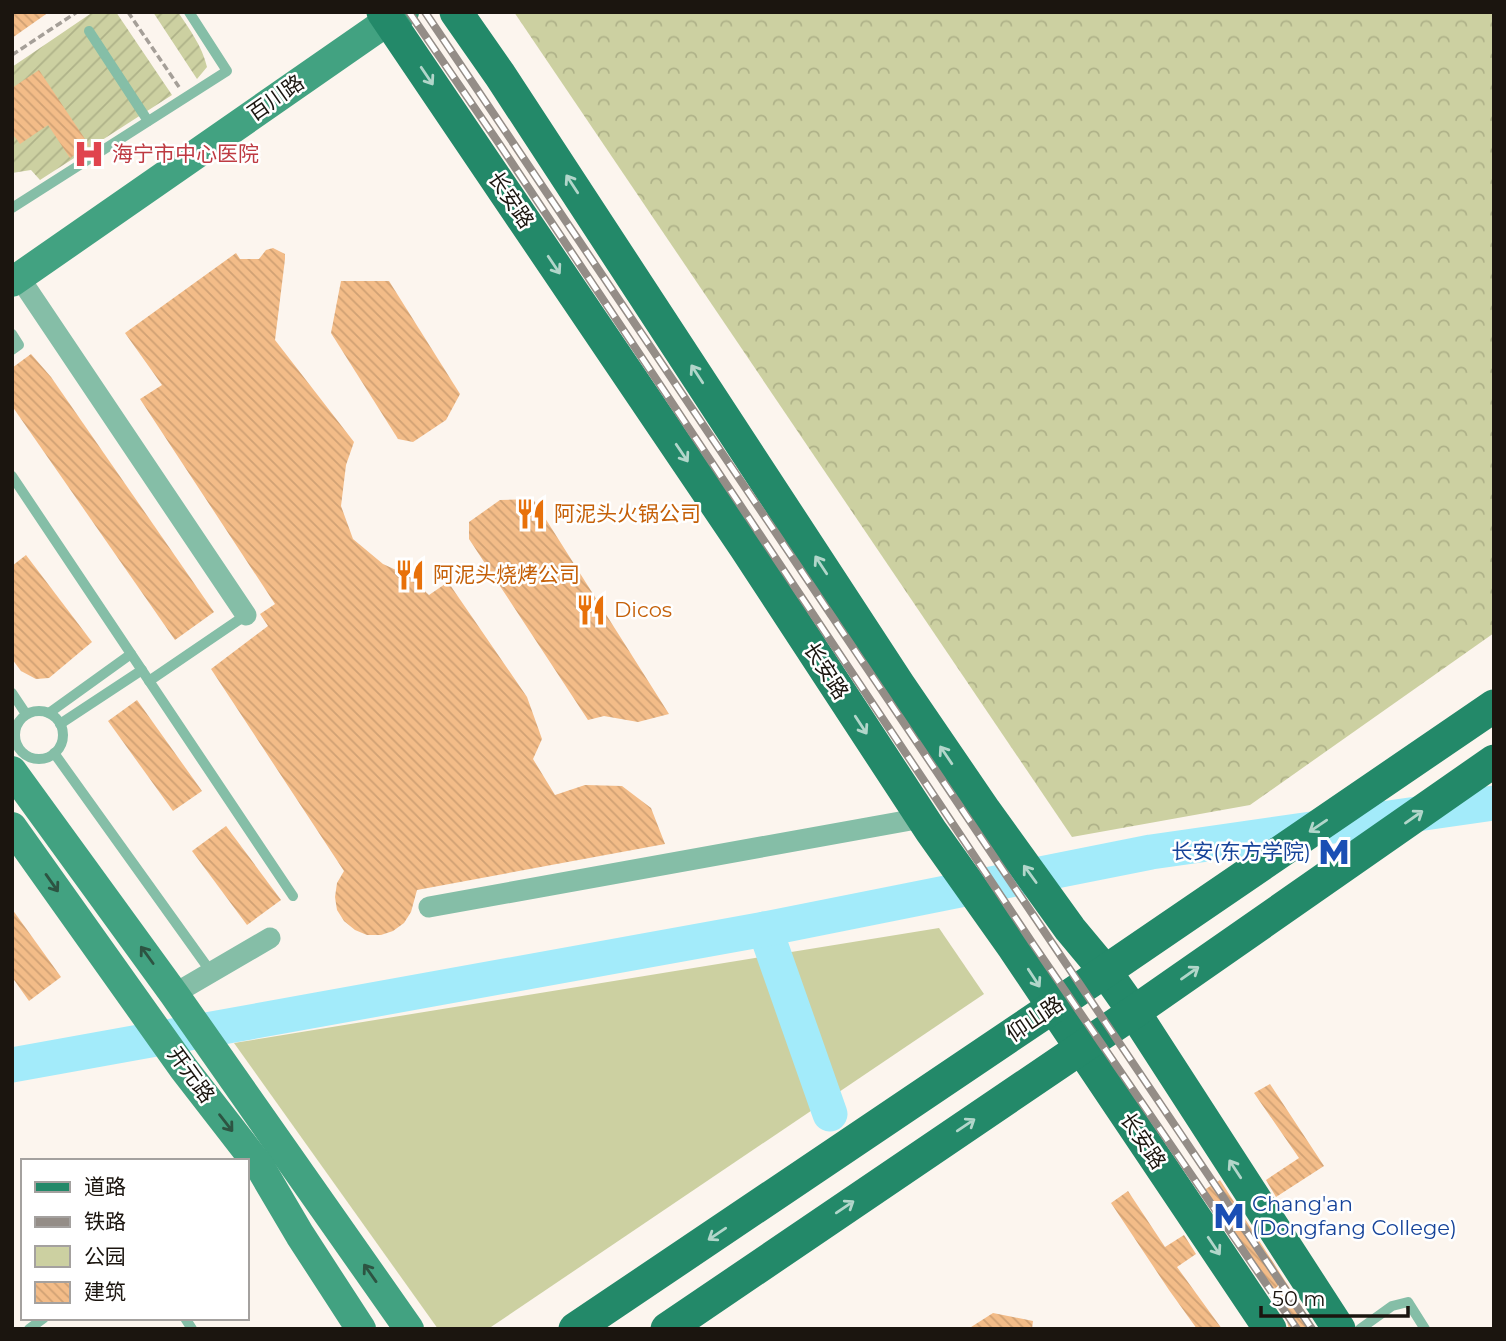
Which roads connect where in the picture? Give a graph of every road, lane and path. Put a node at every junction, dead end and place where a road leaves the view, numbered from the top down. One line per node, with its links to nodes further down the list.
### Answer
1 (77, 12): 7 (path)
2 (128, 12): 8 (path)
3 (189, 12): 8 (lane)
4 (456, 12): 32 (main road, one-way to 4)
5 (392, 15): 11 (main road, 百川路); 27 (main road, 长安路, one-way to 27)
6 (89, 31): 9 (lane)
7 (12, 55)
8 (186, 97): 9 (lane)
9 (148, 121): 10 (lane)
10 (12, 208)
11 (16, 280): 15 (street)
12 (12, 334): 13 (lane)
13 (12, 350)
14 (12, 476): 16 (lane)
15 (246, 615): 18 (lane)
16 (131, 654): 17 (lane); 21 (lane)
17 (142, 670): 18 (lane); 23 (lane)
18 (149, 681): 29 (lane)
19 (12, 693): 22 (lane)
20 (1494, 706): 32 (main road, 仰山路, one-way to 32)
21 (49, 713): 22 (lane); 23 (lane)
22 (26, 714): 25 (lane)
23 (61, 724): 24 (lane)
24 (54, 753): 25 (lane); 33 (lane)
25 (14, 758): 34 (main road, one-way to 25)
26 (1486, 767): 36 (main road, one-way to 26)
27 (926, 825): 30 (street); 35 (main road, 长安路, one-way to 35)
28 (12, 827): 38 (main road, 开元路, one-way to 38)
29 (293, 896)
30 (429, 907)
31 (270, 938): 33 (street)
32 (1105, 971): 35 (main road, 仰山路); 36 (main road)
33 (211, 972): 34 (street)
34 (181, 1002): 39 (main road, 开元路, one-way to 34)
35 (1053, 1007): 37 (main road, 长安路); 40 (main road, 仰山路, one-way to 40)
36 (1134, 1012): 37 (main road); 43 (main road, one-way to 36)
37 (1080, 1047): 41 (main road, one-way to 37); 42 (main road, 长安路, one-way to 42)
38 (361, 1329)
39 (409, 1329)
40 (575, 1329)
41 (667, 1329)
42 (1270, 1329)
43 (1339, 1329)
44 (1360, 1329): 45 (lane)
45 (1425, 1329)

